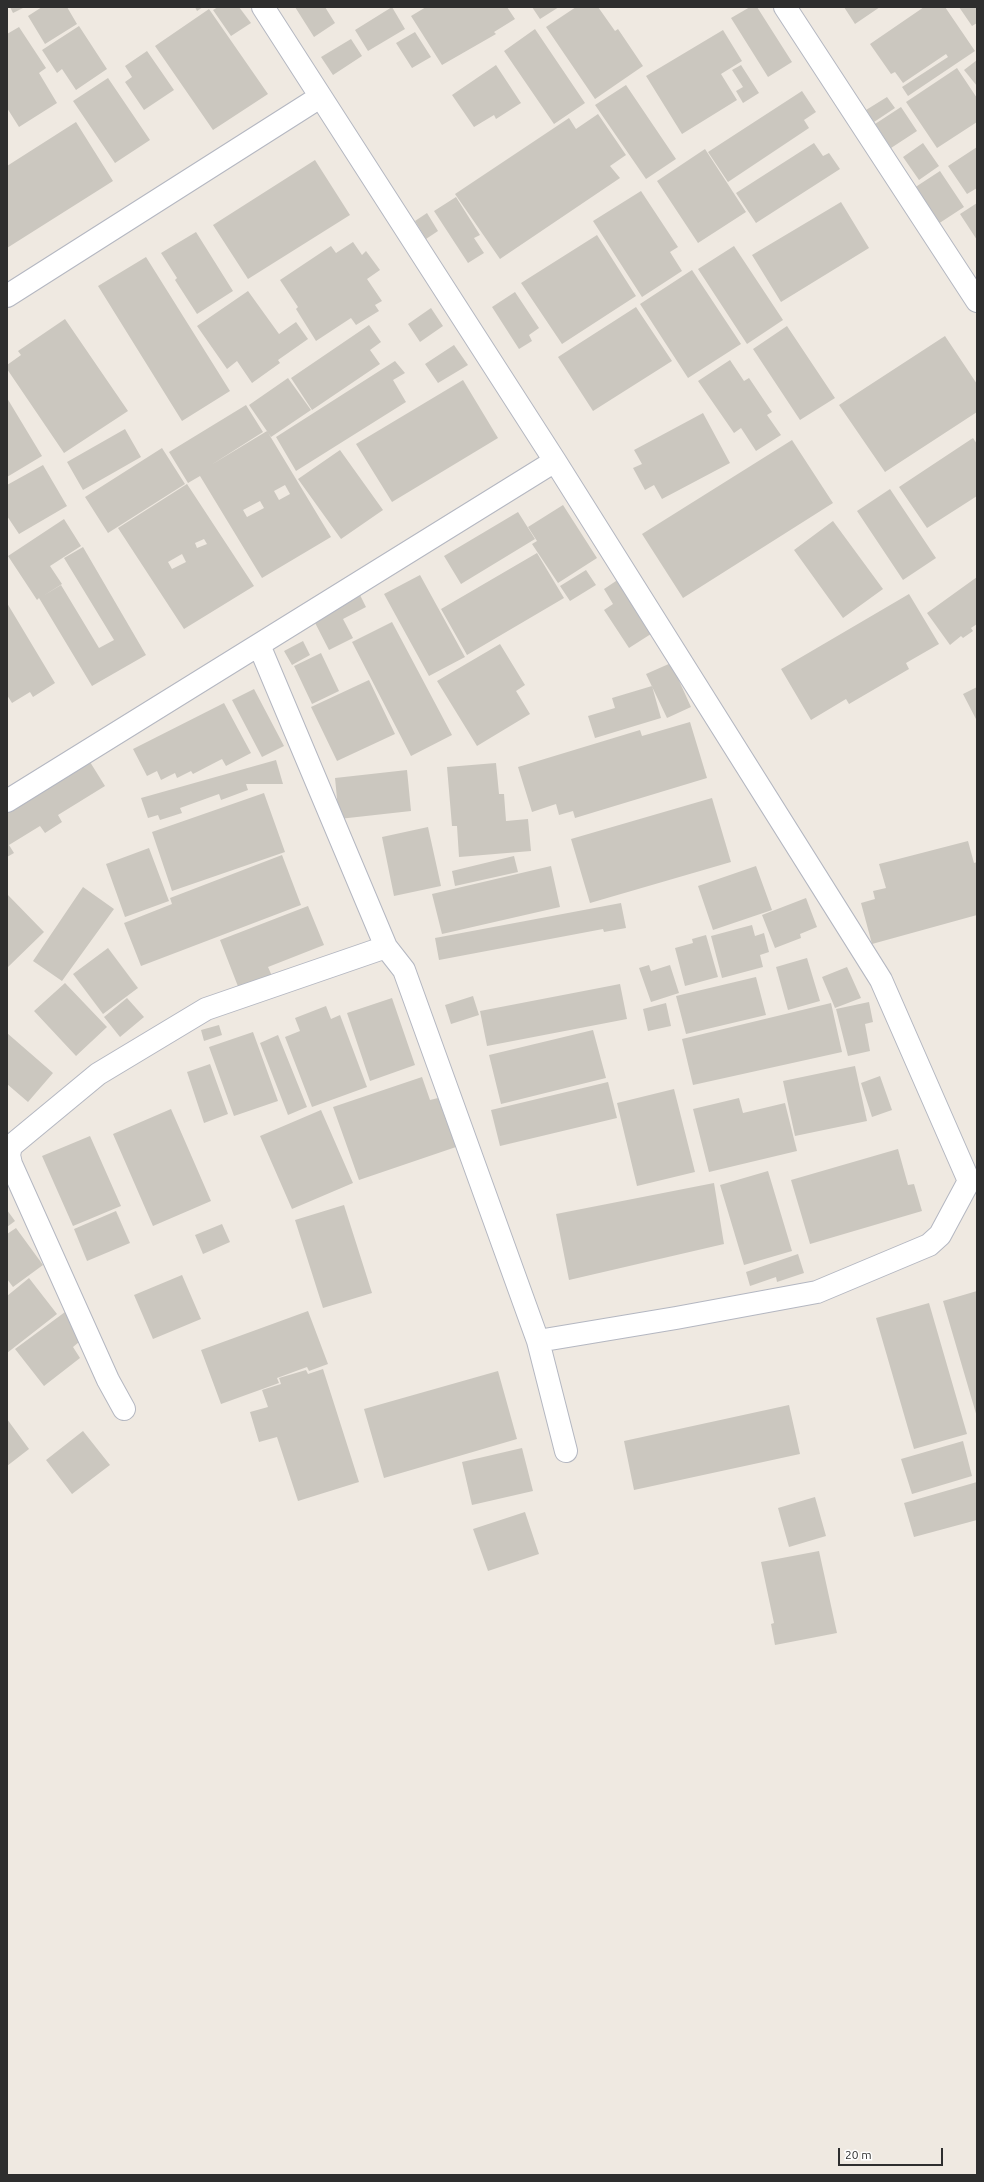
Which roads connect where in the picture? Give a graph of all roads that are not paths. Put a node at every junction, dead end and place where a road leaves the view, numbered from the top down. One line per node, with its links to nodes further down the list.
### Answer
1 (263, 7): 3 (street)
2 (785, 7): 5 (street)
3 (320, 97): 4 (street); 6 (street)
4 (7, 296)
5 (977, 301)
6 (555, 461): 7 (street); 10 (street)
7 (260, 645): 8 (street); 9 (street)
8 (7, 801)
9 (386, 947): 11 (street); 12 (street)
10 (973, 1184): 11 (street)
11 (538, 1341): 13 (street)
12 (124, 1409)
13 (566, 1451)

